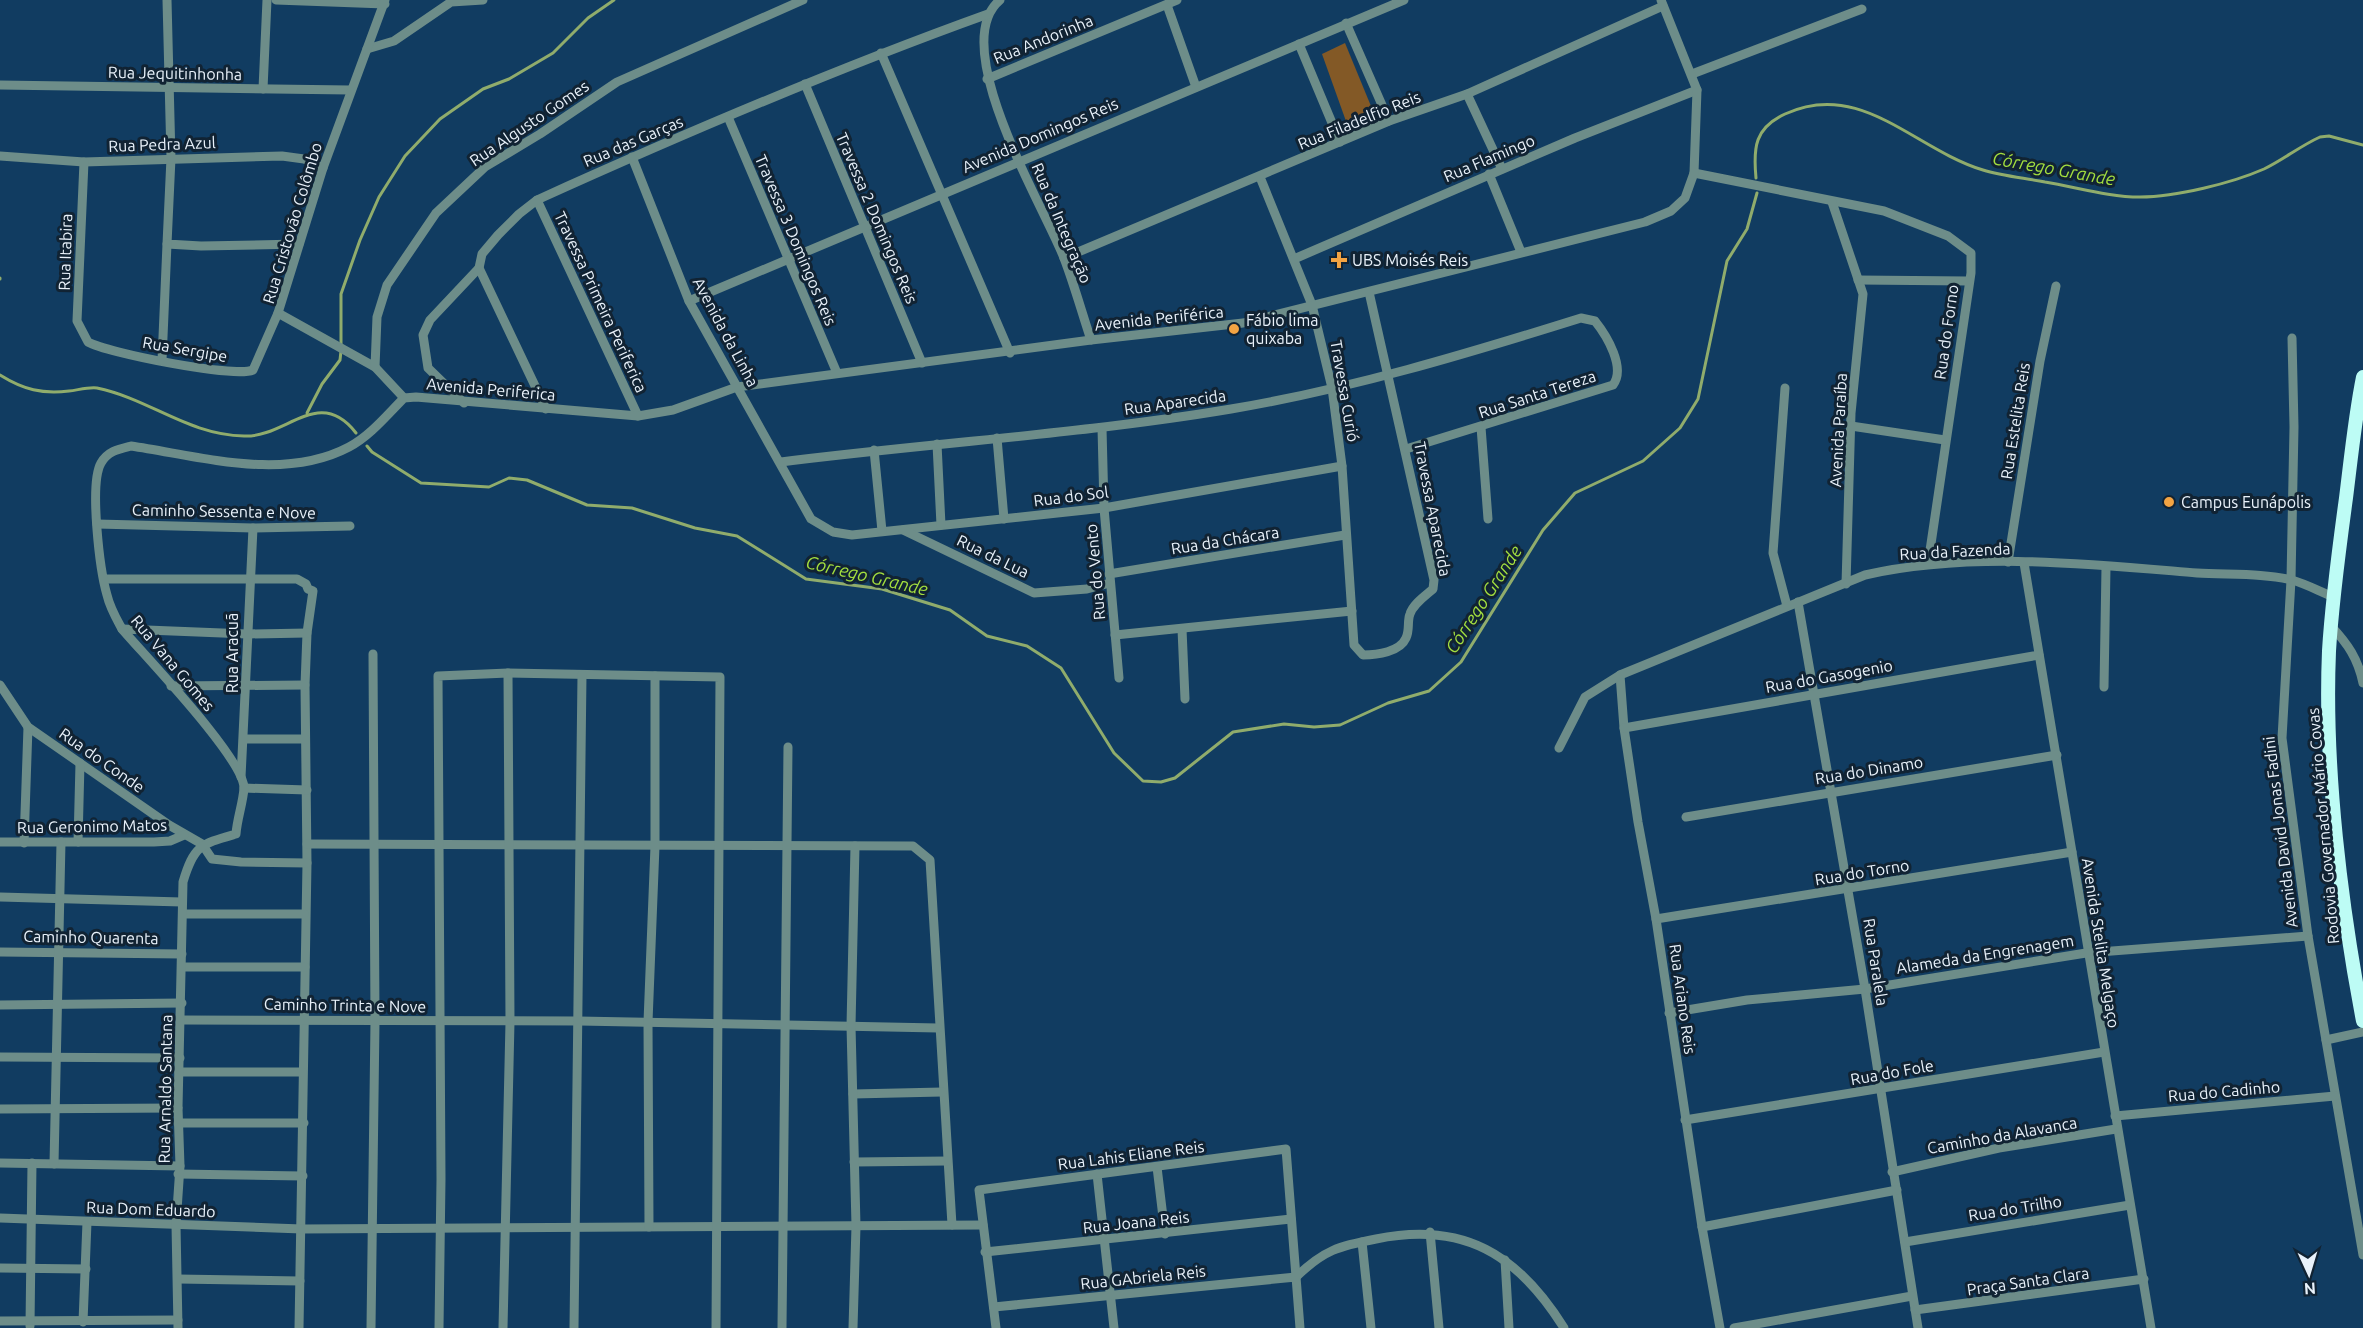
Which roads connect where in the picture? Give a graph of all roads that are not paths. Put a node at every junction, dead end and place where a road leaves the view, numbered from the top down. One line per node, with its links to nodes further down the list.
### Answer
1 (168, 0): 23 (street)
2 (267, 0): 25 (street)
3 (276, 0): 10 (street)
4 (483, 0): 9 (street)
5 (803, 0): 67 (street, Rua Algusto Gomes)
6 (1000, 0): 14 (street)
7 (1177, 0): 12 (street, Rua Andorinha)
8 (1404, 0): 15 (street, Avenida Domingos Reis)
9 (450, 1): 17 (street)
10 (384, 2): 17 (street, Rua Cristovão Colômbo)
11 (1662, 3): 19 (street); 28 (street, Rua Filadelfio Reis)
12 (1167, 6): 20 (street, Rua Andorinha); 24 (street)
13 (1862, 9): 19 (street)
14 (988, 14): 18 (street, Rua das Garças); 20 (street, Rua da Integração)
15 (1346, 23): 16 (street, Avenida Domingos Reis); 30 (street)
16 (1299, 44): 24 (street, Avenida Domingos Reis); 31 (street)
17 (367, 49): 26 (street, Rua Cristovão Colômbo)
18 (881, 52): 21 (street, Rua das Garças); 42 (street)
19 (1692, 74): 27 (street)
20 (987, 79): 35 (street, Rua da Integração)
21 (805, 84): 29 (street, Rua das Garças); 45 (street, Travessa 2 Domingos Reis)
22 (0, 85): 23 (street, Rua Jequitinhonha)
23 (170, 87): 25 (street, Rua Jequitinhonha); 34 (street)
24 (1196, 87): 35 (street, Avenida Domingos Reis)
25 (263, 89): 26 (street, Rua Jequitinhonha)
26 (350, 90): 37 (street, Rua Cristovão Colômbo)
27 (1697, 90): 38 (street, Rua Flamingo); 39 (street)
28 (1467, 94): 30 (street, Rua Filadelfio Reis); 38 (street)
29 (728, 117): 33 (street, Rua das Garças); 51 (street, Travessa 3 Domingos Reis)
30 (1389, 121): 31 (street, Rua Filadelfio Reis)
31 (1340, 142): 41 (street, Rua Filadelfio Reis)
32 (0, 156): 36 (street, Rua Pedra Azul)
33 (632, 157): 43 (street, Rua das Garças); 57 (street, Avenida da Linha)
34 (171, 158): 36 (street, Rua Pedra Azul); 37 (street, Rua Pedra Azul); 46 (street)
35 (1020, 160): 42 (street, Avenida Domingos Reis); 49 (street, Rua da Integração)
36 (84, 162): 63 (street, Rua Itabira)
37 (323, 168): 47 (street, Rua Cristovão Colômbo)
38 (1502, 169): 40 (street, Rua Flamingo)
39 (1694, 173): 44 (street); 48 (street, Avenida Periférica)
40 (1489, 174): 48 (street); 50 (street, Rua Flamingo)
41 (1260, 177): 49 (street, Rua Filadelfio Reis); 50 (street, Travessa Curió)
42 (942, 193): 45 (street, Avenida Domingos Reis); 64 (street)
43 (537, 200): 52 (street, Rua das Garças); 77 (street, Travessa Primeira Periferica)
44 (1832, 202): 53 (street, Avenida Paraíba); 54 (street, Rua do Forno)
45 (863, 227): 51 (street, Avenida Domingos Reis); 66 (street, Travessa 2 Domingos Reis)
46 (167, 244): 47 (street); 65 (street)
47 (299, 244): 59 (street, Rua Cristovão Colômbo)
48 (1521, 252): 56 (street, Avenida Periférica)
49 (1064, 258): 62 (street, Rua da Integração)
50 (1294, 258): 58 (street, Travessa Curió)
51 (788, 259): 57 (street, Avenida Domingos Reis); 68 (street, Travessa 3 Domingos Reis)
52 (479, 268): 75 (street, Rua das Garças); 76 (street)
53 (1858, 280): 54 (street); 78 (street, Avenida Paraíba)
54 (1968, 281): 82 (street, Rua do Forno)
55 (2056, 286): 100 (street, Rua Estelita Reis)
56 (1369, 292): 58 (street, Avenida Periférica); 69 (street, Travessa Aparecida)
57 (689, 301): 71 (street, Avenida da Linha)
58 (1312, 305): 62 (street, Avenida Periférica); 72 (street, Travessa Curió)
59 (278, 313): 65 (street, Rua Sergipe); 67 (street, Rua Cristovão Colômbo)
60 (1565, 323): 69 (street, Rua Aparecida); 79 (street, Rua Santa Tereza)
61 (2292, 338): 107 (street, Avenida David Jonas Fadini)
62 (1091, 340): 64 (street, Avenida Periférica)
63 (88, 342): 65 (street, Rua Sergipe)
64 (1010, 353): 66 (street, Avenida Periférica)
65 (162, 360)
66 (922, 363): 68 (street, Avenida Periférica)
67 (375, 367): 74 (street, Rua Cristovão Colômbo)
68 (837, 373): 71 (street, Avenida Periférica)
69 (1389, 375): 72 (street, Rua Aparecida); 85 (street, Travessa Aparecida)
70 (2363, 377): 109 (highway, Rodovia Governador Mário Covas)
71 (738, 387): 77 (street, Avenida Periferica); 87 (street, Avenida da Linha)
72 (1332, 387): 80 (street, Rua Aparecida); 88 (street, Travessa Curió)
73 (1785, 388): 111 (street)
74 (404, 398): 75 (street, Avenida Periferica); 84 (street, Avenida Periferica)
75 (465, 403): 76 (street, Avenida Periferica)
76 (546, 409): 77 (street, Avenida Periferica)
77 (638, 416)
78 (1851, 426): 82 (street); 108 (street, Avenida Paraíba)
79 (1481, 427): 85 (street, Rua Santa Tereza); 92 (street)
80 (1102, 428): 81 (street, Rua Aparecida); 89 (street, Rua do Vento)
81 (997, 438): 83 (street, Rua Aparecida); 91 (street)
82 (1945, 440): 102 (street, Rua do Forno)
83 (937, 444): 86 (street, Rua Aparecida); 94 (street)
84 (151, 449): 93 (street, Rua Vana Gomes)
85 (1406, 449): 112 (street, Travessa Aparecida)
86 (874, 450): 87 (street, Rua Aparecida); 98 (street)
87 (782, 462): 90 (street, Avenida da Linha)
88 (1342, 466): 89 (street, Rua do Sol); 99 (street, Travessa Curió)
89 (1104, 508): 91 (street, Rua do Sol); 106 (street, Rua do Vento)
90 (808, 512): 98 (street, Rua do Sol)
91 (1004, 519): 94 (street, Rua do Sol)
92 (1488, 519)
93 (97, 524): 96 (street, Caminho Sessenta e Nove); 104 (street, Rua Vana Gomes)
94 (941, 525): 97 (street, Rua do Sol)
95 (350, 526): 96 (street, Caminho Sessenta e Nove)
96 (253, 528): 105 (street, Rua Aracuã)
97 (901, 529): 98 (street, Rua do Sol); 106 (street, Rua da Lua)
98 (882, 531)
99 (1345, 535): 106 (street, Rua da Chácara); 112 (street, Travessa Curió)
100 (2008, 562): 101 (street, Rua da Fazenda); 102 (street, Rua da Fazenda)
101 (2024, 563): 103 (street, Rua da Fazenda); 120 (street, Avenida Stelita Melgaço)
102 (1928, 564): 108 (street, Rua da Fazenda)
103 (2106, 567): 107 (street, Rua da Fazenda); 131 (street)
104 (105, 579): 105 (street); 115 (street, Rua Vana Gomes)
105 (249, 579): 116 (street); 117 (street, Rua Aracuã)
106 (1109, 579): 118 (street, Rua do Vento)
107 (2291, 580): 109 (street, Rua da Fazenda); 171 (street, Avenida David Jonas Fadini)
108 (1846, 584): 110 (street, Rua da Fazenda)
109 (2334, 597): 113 (highway, Rodovia Governador Mário Covas)
110 (1798, 602): 111 (street, Rua da Fazenda); 132 (street, Rua Paralela)
111 (1787, 606): 123 (street, Rua da Fazenda)
112 (1352, 616): 114 (street)
113 (2331, 626): 126 (street); 187 (highway, Rodovia Governador Mário Covas)
114 (1182, 628): 118 (street); 133 (street)
115 (122, 629): 117 (street); 129 (street, Rua Vana Gomes)
116 (307, 633): 117 (street); 128 (street)
117 (246, 634): 130 (street, Rua Aracuã)
118 (1115, 635): 125 (street, Rua do Vento)
119 (373, 654): 152 (street)
120 (2040, 655): 132 (street, Rua do Gasogenio); 140 (street, Avenida Stelita Melgaço)
121 (508, 673): 122 (street); 155 (street); 156 (street)
122 (582, 675): 124 (street); 157 (street)
123 (1620, 675): 135 (street, Rua Ariano Reis); 139 (street, Rua da Fazenda)
124 (655, 676): 158 (street); 161 (street)
125 (1119, 678)
126 (2363, 683)
127 (0, 685): 134 (street, Rua do Conde)
128 (306, 685): 130 (street); 137 (street)
129 (171, 686): 130 (street); 142 (street, Rua Vana Gomes)
130 (248, 686): 136 (street, Rua Aracuã)
131 (2104, 687)
132 (1813, 695): 135 (street, Rua do Gasogenio); 145 (street, Rua Paralela)
133 (1185, 699)
134 (28, 727): 141 (street, Rua do Conde); 151 (street)
135 (1624, 728): 170 (street, Rua Ariano Reis)
136 (245, 739): 137 (street); 142 (street, Rua Aracuã)
137 (305, 739): 144 (street)
138 (788, 747): 159 (street)
139 (1559, 748)
140 (2057, 755): 145 (street, Rua do Dinamo); 162 (street, Avenida Stelita Melgaço)
141 (80, 763): 147 (street, Rua do Conde); 150 (street)
142 (241, 777): 143 (street, Rua Vana Gomes)
143 (244, 788): 144 (street); 153 (street)
144 (307, 790): 154 (street)
145 (1831, 791): 146 (street, Rua do Dinamo); 164 (street, Rua Paralela)
146 (1686, 817)
147 (184, 835): 150 (street, Rua Geronimo Matos); 153 (street, Rua do Conde)
148 (0, 842): 151 (street, Rua Geronimo Matos)
149 (61, 842): 150 (street, Rua Geronimo Matos); 151 (street, Rua Geronimo Matos); 166 (street)
150 (78, 842)
151 (24, 843)
152 (375, 843): 154 (street); 155 (street); 185 (street)
153 (202, 844): 163 (street, Rua do Conde); 167 (street, Rua Arnaldo Santana)
154 (307, 844): 163 (street)
155 (439, 845): 156 (street); 188 (street)
156 (508, 845): 157 (street); 189 (street)
157 (579, 846): 158 (street); 186 (street)
158 (655, 846): 161 (street); 190 (street)
159 (786, 846): 160 (street); 161 (street); 192 (street)
160 (855, 846): 193 (street); 194 (street)
161 (720, 847): 191 (street)
162 (2072, 852): 164 (street, Rua do Torno); 174 (street, Avenida Stelita Melgaço)
163 (307, 863): 169 (street)
164 (1848, 890): 170 (street, Rua do Torno); 178 (street, Rua Paralela)
165 (0, 897): 166 (street)
166 (60, 899): 167 (street); 172 (street)
167 (182, 902): 168 (street, Rua Arnaldo Santana)
168 (183, 914): 169 (street); 175 (street, Rua Arnaldo Santana)
169 (304, 914): 177 (street)
170 (1656, 919): 182 (street, Rua Ariano Reis)
171 (2308, 936): 174 (street, Alameda da Engrenagem); 196 (street, Avenida David Jonas Fadini)
172 (59, 951): 173 (street, Caminho Quarenta); 175 (street, Caminho Quarenta); 179 (street)
173 (0, 952)
174 (2086, 953): 178 (street, Alameda da Engrenagem); 197 (street, Avenida Stelita Melgaço)
175 (182, 954): 176 (street, Rua Arnaldo Santana)
176 (182, 967): 177 (street); 180 (street, Rua Arnaldo Santana)
177 (305, 967): 183 (street)
178 (1865, 988): 182 (street, Alameda da Engrenagem); 203 (street, Rua Paralela)
179 (59, 1004): 180 (street); 181 (street); 199 (street)
180 (182, 1004): 184 (street, Rua Arnaldo Santana)
181 (0, 1005)
182 (1669, 1013): 211 (street, Rua Ariano Reis)
183 (304, 1018): 184 (street, Caminho Trinta e Nove); 185 (street, Caminho Trinta e Nove); 202 (street)
184 (181, 1020): 200 (street, Rua Arnaldo Santana)
185 (375, 1021): 188 (street, Caminho Trinta e Nove); 234 (street)
186 (579, 1021): 189 (street, Caminho Trinta e Nove); 190 (street, Caminho Trinta e Nove); 239 (street)
187 (2363, 1021)
188 (440, 1022): 189 (street, Caminho Trinta e Nove); 237 (street)
189 (510, 1022): 238 (street)
190 (648, 1022): 191 (street, Caminho Trinta e Nove); 240 (street)
191 (716, 1023): 192 (street, Caminho Trinta e Nove); 241 (street)
192 (784, 1025): 193 (street, Caminho Trinta e Nove); 235 (street)
193 (851, 1026): 194 (street, Caminho Trinta e Nove); 205 (street)
194 (938, 1028): 204 (street)
195 (2363, 1032): 196 (street)
196 (2326, 1040): 206 (street, Avenida David Jonas Fadini)
197 (2104, 1052): 203 (street, Rua do Fole); 210 (street, Avenida Stelita Melgaço)
198 (0, 1057): 199 (street)
199 (58, 1057): 200 (street); 209 (street)
200 (180, 1058): 201 (street, Rua Arnaldo Santana)
201 (179, 1072): 202 (street); 208 (street, Rua Arnaldo Santana)
202 (302, 1072): 212 (street)
203 (1881, 1089): 211 (street, Rua do Fole); 222 (street, Rua Paralela)
204 (942, 1092): 205 (street); 215 (street)
205 (853, 1094): 216 (street)
206 (2335, 1096): 210 (street, Rua do Cadinho); 250 (street, Avenida David Jonas Fadini)
207 (0, 1108): 209 (street)
208 (178, 1108): 209 (street); 213 (street, Rua Arnaldo Santana)
209 (57, 1110): 219 (street)
210 (2115, 1116): 214 (street, Avenida Stelita Melgaço)
211 (1685, 1120): 242 (street, Rua Ariano Reis)
212 (304, 1123): 213 (street); 224 (street)
213 (178, 1124): 221 (street, Rua Arnaldo Santana)
214 (2116, 1130): 222 (street, Caminho da Alavanca); 226 (street, Avenida Stelita Melgaço)
215 (947, 1161): 216 (street); 232 (street)
216 (854, 1162): 236 (street)
217 (0, 1163): 218 (street)
218 (32, 1163): 219 (street); 228 (street)
219 (54, 1164): 221 (street)
220 (1157, 1167): 223 (street, Rua Lahis Eliane Reis); 229 (street, Rua Lahis Eliane Reis); 245 (street)
221 (179, 1170): 224 (street); 231 (street, Rua Arnaldo Santana)
222 (1892, 1172): 225 (street, Rua Paralela)
223 (1097, 1174): 233 (street, Rua Lahis Eliane Reis); 246 (street)
224 (303, 1176): 243 (street)
225 (1897, 1190): 242 (street); 248 (street, Rua Paralela)
226 (2130, 1205): 248 (street, Rua do Trilho); 257 (street, Avenida Stelita Melgaço)
227 (0, 1218): 228 (street, Rua Dom Eduardo)
228 (32, 1219): 230 (street, Rua Dom Eduardo); 253 (street)
229 (1291, 1219): 245 (street, Rua Joana Reis); 255 (street)
230 (87, 1222): 231 (street, Rua Dom Eduardo); 254 (street)
231 (176, 1225): 243 (street, Rua Dom Eduardo); 256 (street, Rua Arnaldo Santana)
232 (952, 1225): 233 (street, Rua Dom Eduardo); 236 (street, Rua Dom Eduardo)
233 (983, 1225): 249 (street)
234 (373, 1226): 237 (street, Rua Dom Eduardo); 243 (street, Rua Dom Eduardo); 268 (street)
235 (783, 1226): 236 (street, Rua Dom Eduardo); 241 (street, Rua Dom Eduardo); 273 (street)
236 (856, 1226): 274 (street)
237 (441, 1227): 238 (street, Rua Dom Eduardo); 269 (street)
238 (504, 1227): 239 (street, Rua Dom Eduardo); 270 (street)
239 (577, 1227): 240 (street, Rua Dom Eduardo); 271 (street)
240 (649, 1227): 241 (street, Rua Dom Eduardo)
241 (719, 1227): 272 (street)
242 (1702, 1227): 282 (street, Rua Ariano Reis)
243 (302, 1229): 258 (street)
244 (1430, 1232): 247 (street); 251 (street); 279 (street)
245 (1165, 1234): 246 (street, Rua Joana Reis)
246 (1104, 1241): 249 (street, Rua Joana Reis); 259 (street)
247 (1362, 1242): 255 (street); 278 (street)
248 (1905, 1242): 260 (street, Rua Paralela)
249 (985, 1252): 261 (street)
250 (2363, 1255)
251 (1504, 1260): 280 (street); 281 (street)
252 (0, 1268): 253 (street)
253 (31, 1269): 254 (street); 266 (street)
254 (86, 1269): 264 (street)
255 (1296, 1277): 259 (street, Rua GAbriela Reis); 277 (street)
256 (178, 1279): 258 (street); 265 (street, Rua Arnaldo Santana)
257 (2144, 1280): 262 (street, Praça Santa Clara); 285 (street, Avenida Stelita Melgaço)
258 (300, 1281): 267 (street)
259 (1110, 1296): 261 (street, Rua GAbriela Reis); 276 (street)
260 (1912, 1296): 262 (street, Rua Paralela); 283 (street)
261 (994, 1307): 275 (street)
262 (1915, 1310): 284 (street, Rua Paralela)
263 (0, 1321): 266 (street)
264 (83, 1322): 265 (street); 266 (street)
265 (178, 1324)
266 (30, 1325)
267 (299, 1328)
268 (371, 1328)
269 (439, 1328)
270 (503, 1328)
271 (574, 1328)
272 (716, 1328)
273 (782, 1328)
274 (853, 1328)
275 (996, 1328)
276 (1114, 1328)
277 (1300, 1328)
278 (1371, 1328)
279 (1439, 1328)
280 (1509, 1328)
281 (1564, 1328)
282 (1720, 1328)
283 (1734, 1328)
284 (1918, 1328)
285 (2151, 1328)

